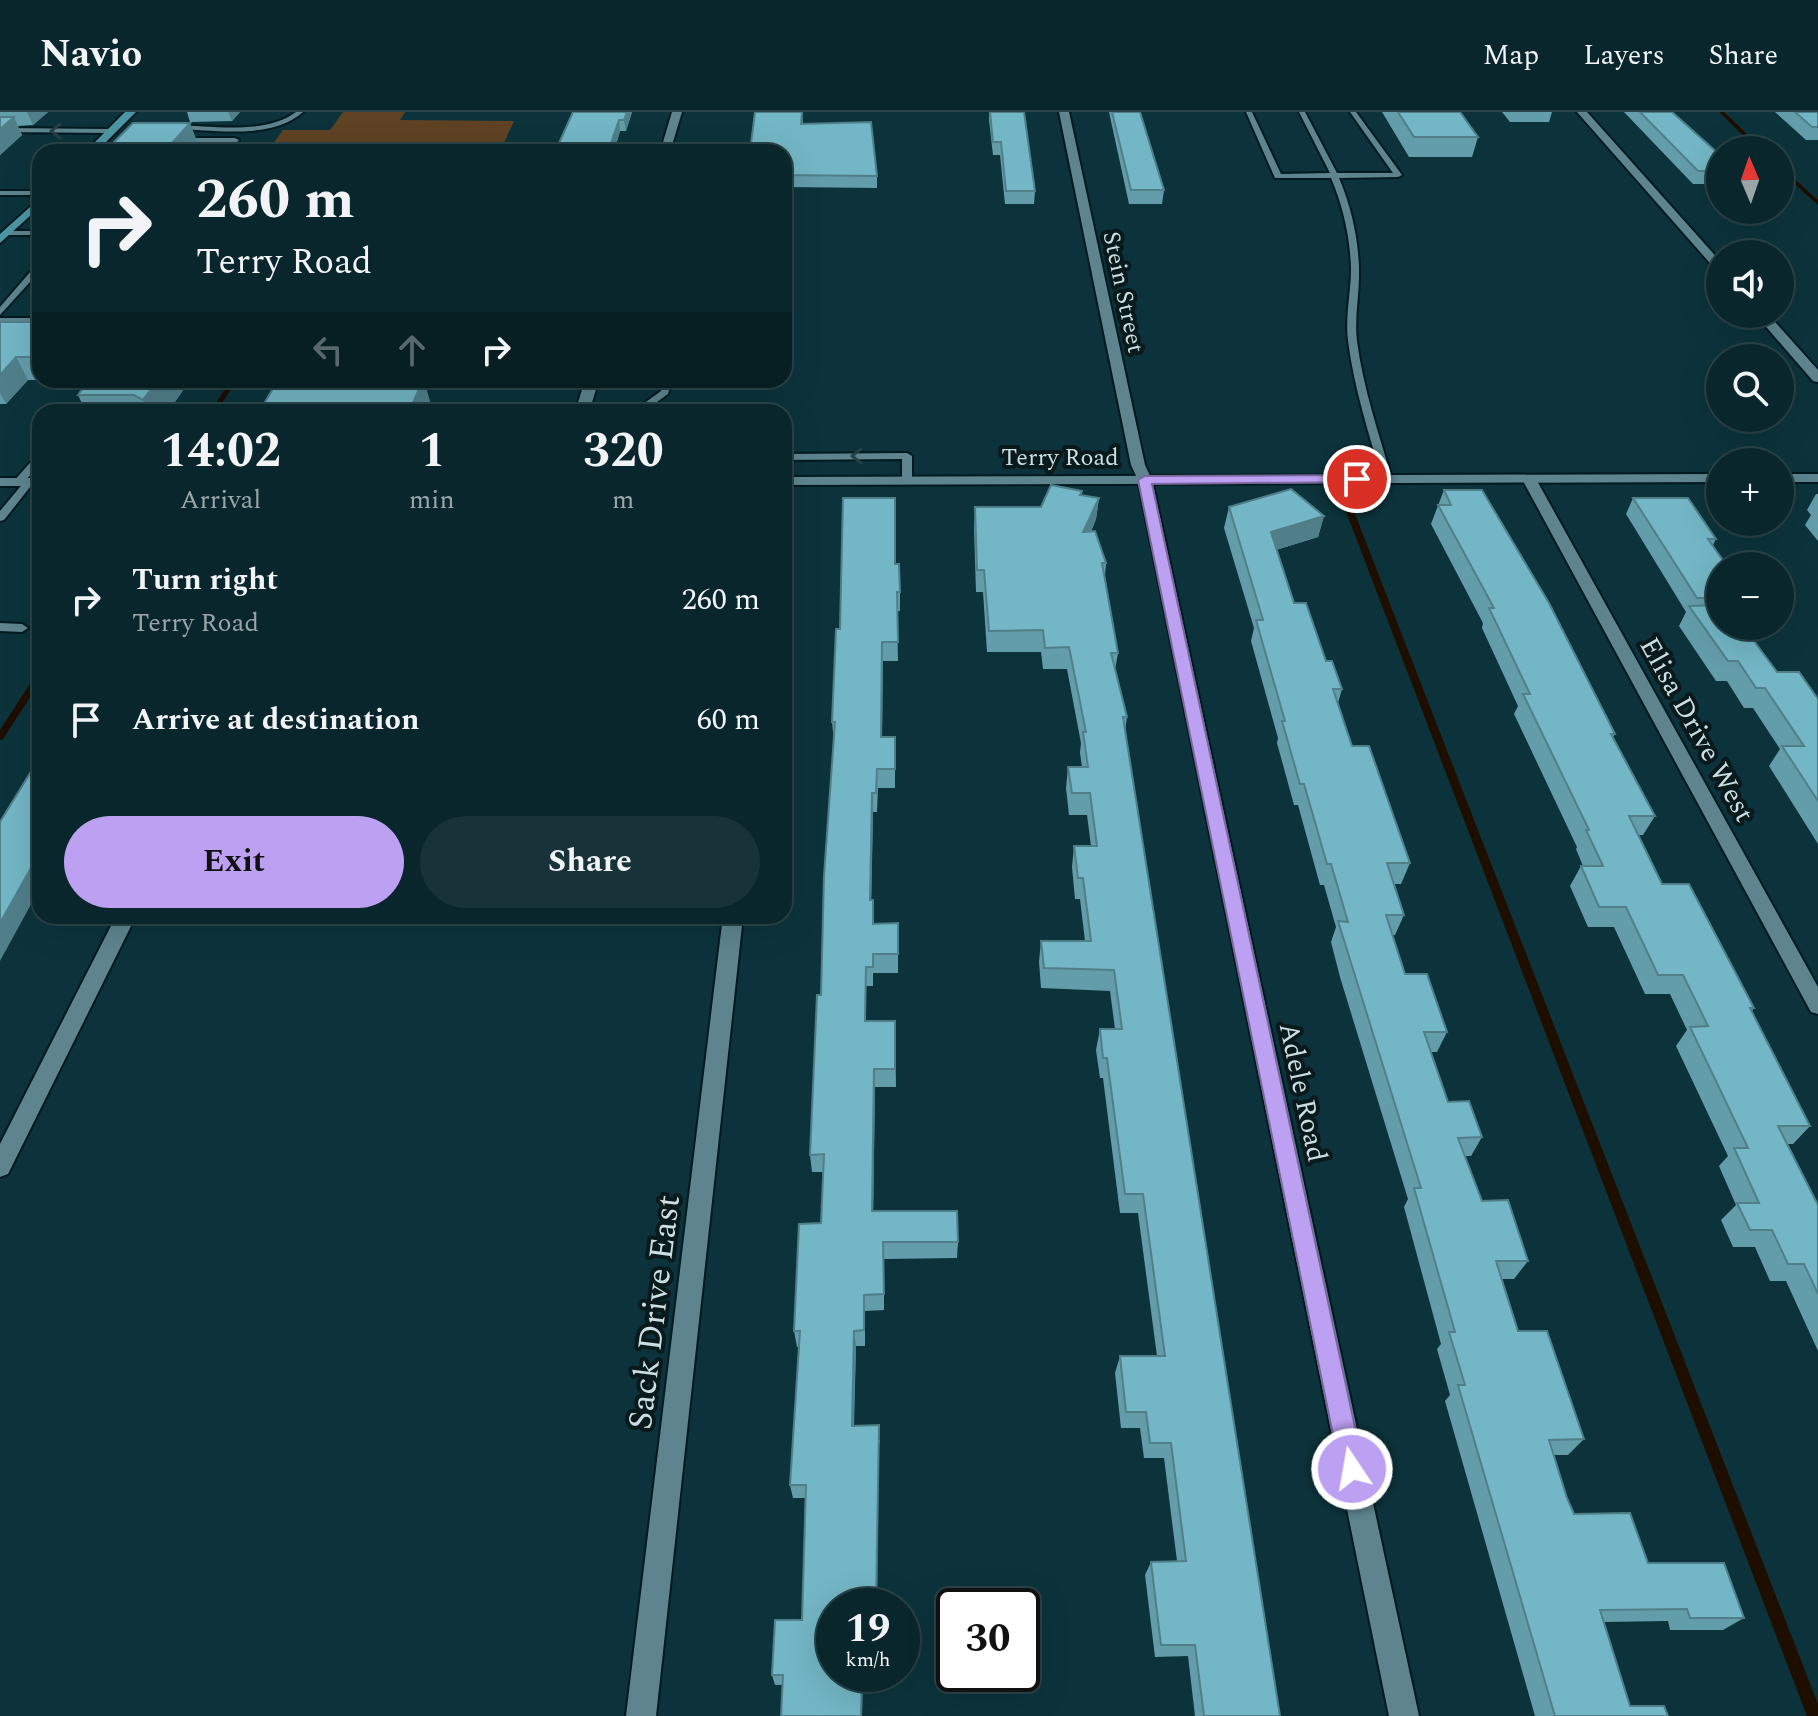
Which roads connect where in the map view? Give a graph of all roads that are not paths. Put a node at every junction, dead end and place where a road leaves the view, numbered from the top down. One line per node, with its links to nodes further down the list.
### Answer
1 (131, 112): 12 (main road)
2 (300, 112): 10 (lane)
3 (677, 112): 16 (street)
4 (1064, 112): 43 (street, Stein Street)
5 (1249, 112): 17 (lane)
6 (1302, 112): 17 (lane)
7 (1353, 112): 17 (lane)
8 (1582, 112): 25 (street)
9 (130, 127): 12 (lane)
10 (160, 127)
11 (0, 130): 12 (lane, one-way to 11)
12 (114, 133): 14 (main road)
13 (175, 140): 15 (lane)
14 (99, 144)
15 (232, 144)
16 (667, 144)
17 (1337, 175): 41 (lane)
18 (11, 192): 19 (lane); 20 (lane); 21 (lane)
19 (0, 193)
20 (32, 193)
21 (0, 203)
22 (32, 209): 24 (main road)
23 (32, 234): 24 (lane)
24 (3, 237)
25 (1706, 252)
26 (32, 275): 27 (lane)
27 (0, 312)
28 (0, 321): 29 (lane)
29 (32, 321)
30 (1773, 328): 31 (street)
31 (1818, 378)
32 (100, 388): 34 (lane)
33 (666, 388): 35 (lane)
34 (88, 404)
35 (648, 404)
36 (792, 457): 40 (lane, one-way to 36)
37 (1706, 478): 42 (street, Terry Road)
38 (1794, 478): 39 (street)
39 (1818, 478)
40 (907, 479): 43 (street, Terry Road); 44 (street, Terry Road)
41 (1387, 479): 42 (street, Terry Road); 43 (street, Terry Road)
42 (1529, 479): 52 (street, Elisa Drive West)
43 (1145, 480): 55 (street, Adele Road)
44 (792, 481)
45 (0, 482): 46 (street)
46 (29, 482): 47 (lane)
47 (0, 518)
48 (0, 627): 49 (lane)
49 (22, 628)
50 (122, 924): 53 (street)
51 (732, 924): 54 (street, Sack Drive East)
52 (1818, 1006)
53 (0, 1167)
54 (641, 1716)
55 (1404, 1716)

